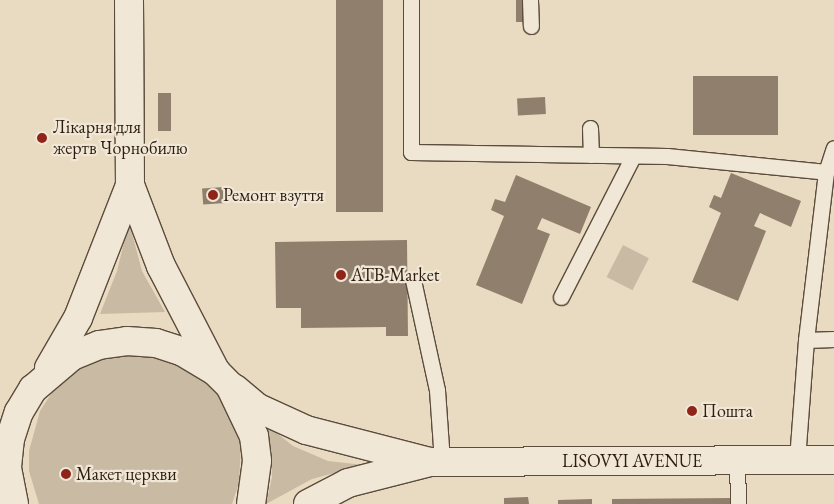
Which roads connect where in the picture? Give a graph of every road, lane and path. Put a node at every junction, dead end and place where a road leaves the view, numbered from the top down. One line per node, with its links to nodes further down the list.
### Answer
1 (129, 0): 10 (street)
2 (411, 0): 7 (lane)
3 (530, 0): 4 (lane)
4 (531, 26)
5 (590, 128): 7 (lane)
6 (834, 148): 9 (lane)
7 (591, 156): 8 (lane)
8 (634, 156): 9 (lane); 12 (lane)
9 (826, 172): 14 (lane)
10 (130, 185): 15 (street); 16 (street)
11 (413, 280): 21 (lane)
12 (561, 297)
13 (834, 339): 14 (lane)
14 (806, 340): 19 (lane)
15 (223, 379): 16 (street, LISOVYI AVENUE); 21 (street, LISOVYI AVENUE); 23 (street)
16 (38, 384): 17 (street); 22 (street)
17 (0, 410)
18 (737, 460): 19 (street, LISOVYI AVENUE); 21 (street, LISOVYI AVENUE); 25 (lane)
19 (798, 460): 20 (street, LISOVYI AVENUE)
20 (834, 460)
21 (436, 461): 24 (street, LISOVYI AVENUE)
22 (14, 504)
23 (251, 504)
24 (308, 504)
25 (738, 504)

